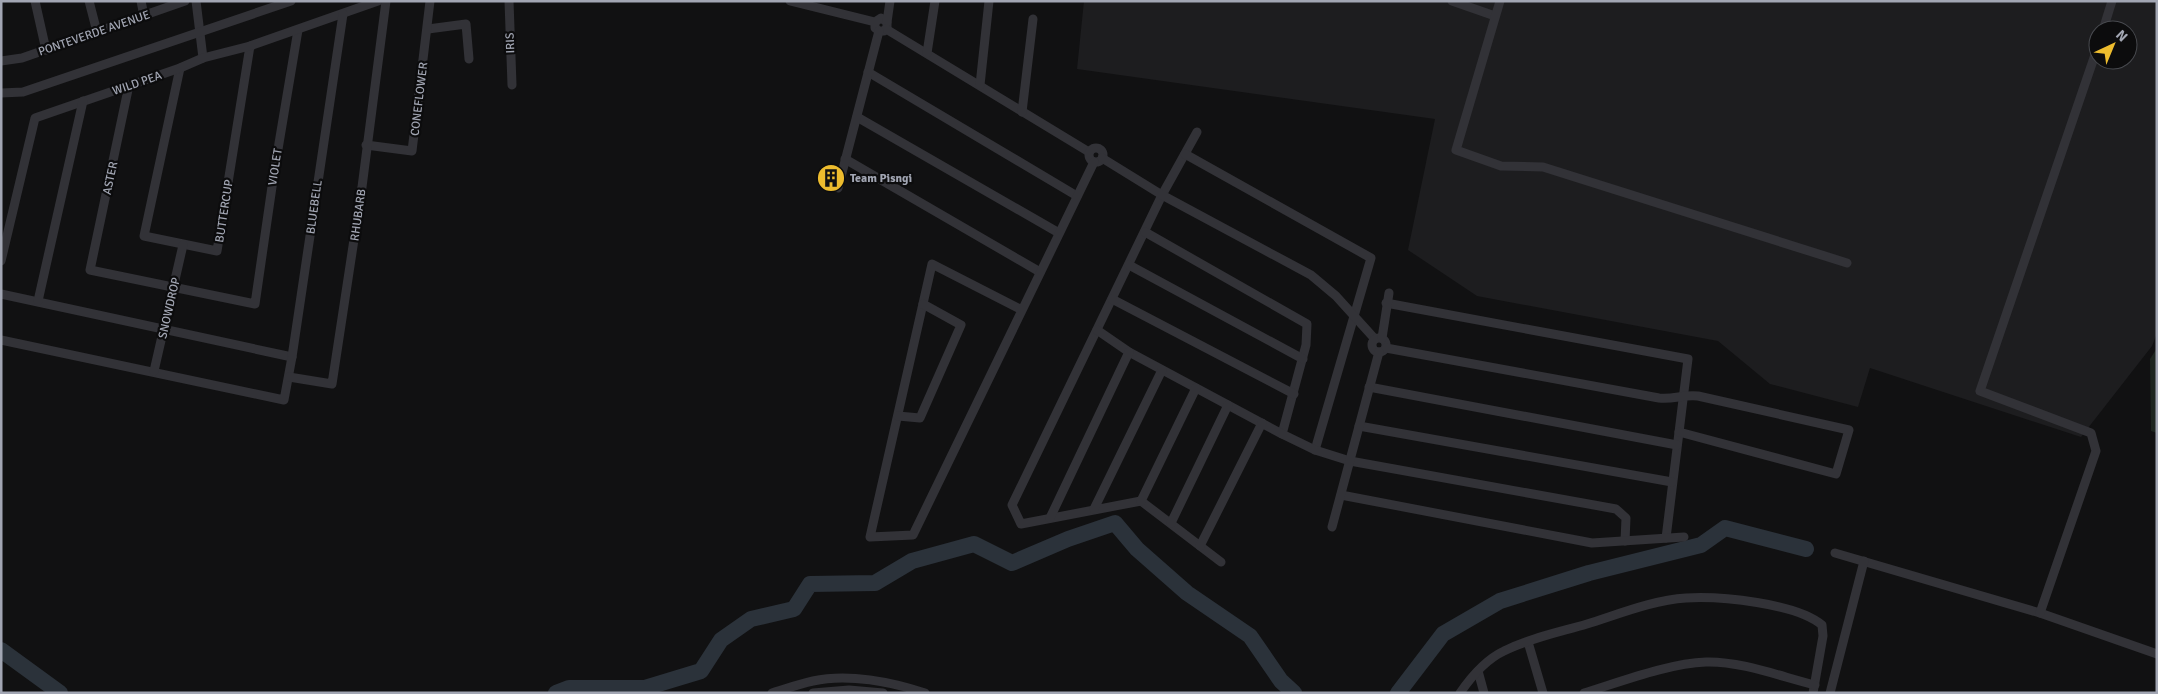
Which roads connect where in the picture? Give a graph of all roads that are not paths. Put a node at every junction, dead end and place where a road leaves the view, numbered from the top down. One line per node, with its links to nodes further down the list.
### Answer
1 (35, 1): 29 (street)
2 (90, 1): 26 (street)
3 (141, 1): 19 (street)
4 (185, 1): 19 (street, PONTEVERDE AVENUE)
5 (196, 1): 27 (street)
6 (290, 1): 27 (street)
7 (378, 1): 18 (street, WILD PEA)
8 (386, 1): 45 (street, RHUBARB)
9 (430, 1): 24 (street, CONEFLOWER)
10 (509, 1): 37 (street, IRIS)
11 (790, 1): 23 (street)
12 (890, 1): 23 (street)
13 (936, 1): 30 (street)
14 (989, 1): 38 (street)
15 (1452, 1): 20 (street)
16 (1500, 1): 20 (street)
17 (2112, 1): 22 (street)
18 (343, 14): 25 (street, WILD PEA); 74 (street, BLUEBELL)
19 (144, 16): 26 (street, PONTEVERDE AVENUE)
20 (1496, 16): 56 (street)
21 (1033, 19): 42 (street)
22 (2106, 20)
23 (884, 28): 30 (street); 36 (street)
24 (428, 29): 32 (street); 45 (street, CONEFLOWER)
25 (298, 30): 28 (street, WILD PEA); 59 (street, VIOLET)
26 (97, 32): 29 (street, PONTEVERDE AVENUE)
27 (200, 32): 31 (street); 40 (street)
28 (250, 46): 31 (street, WILD PEA); 54 (street, BUTTERCUP)
29 (46, 50): 33 (street, PONTEVERDE AVENUE)
30 (927, 53): 38 (street)
31 (203, 58): 34 (street, WILD PEA)
32 (469, 59)
33 (1, 61)
34 (180, 68): 39 (street, WILD PEA); 54 (street, BUTTERCUP)
35 (2090, 70): 106 (street)
36 (868, 72): 43 (street); 51 (street)
37 (512, 85)
38 (980, 85): 42 (street)
39 (129, 86): 41 (street, WILD PEA); 59 (street, ASTER)
40 (1, 94)
41 (83, 101): 55 (street, WILD PEA); 63 (street)
42 (1022, 112): 48 (street)
43 (856, 117): 47 (street); 53 (street)
44 (1197, 132): 46 (street)
45 (366, 145): 78 (street, RHUBARB)
46 (1185, 154): 50 (street); 67 (street)
47 (845, 159): 49 (street); 58 (street)
48 (1098, 160): 50 (street); 51 (street)
49 (838, 188)
50 (1162, 195): 52 (street); 67 (street)
51 (1077, 196): 53 (street)
52 (1145, 232): 57 (street); 75 (street)
53 (1059, 233): 58 (street)
54 (183, 245): 59 (street, SNOWDROP)
55 (1, 261)
56 (1847, 262)
57 (1129, 265): 62 (street); 75 (street)
58 (1040, 272): 66 (street)
59 (174, 288): 68 (street, SNOWDROP)
60 (1389, 293): 64 (street)
61 (1, 294): 63 (street)
62 (1112, 299): 69 (street); 81 (street)
63 (38, 301): 68 (street)
64 (1386, 303): 70 (street); 82 (street)
65 (923, 304): 66 (street); 84 (street); 84 (street)
66 (1022, 310): 84 (street)
67 (1354, 316): 70 (street); 90 (street)
68 (164, 329): 74 (street); 77 (street, SNOWDROP)
69 (1097, 330): 73 (street); 96 (street)
70 (1378, 338): 72 (street)
71 (1, 340): 77 (street)
72 (1382, 350): 79 (street); 82 (street)
73 (1129, 352): 76 (street); 96 (street)
74 (292, 357): 78 (street, BLUEBELL)
75 (1303, 358): 81 (street)
76 (1162, 370): 80 (street); 95 (street)
77 (154, 371): 78 (street, BLUEBELL)
78 (288, 377)
79 (1369, 387): 86 (street); 89 (street)
80 (1196, 388): 83 (street); 94 (street)
81 (1294, 394): 88 (street)
82 (1683, 398): 87 (street); 87 (street)
83 (1228, 405): 85 (street); 97 (street)
84 (898, 416)
85 (1262, 423): 88 (street); 102 (street)
86 (1359, 426): 91 (street); 92 (street)
87 (1679, 432): 89 (street)
88 (1282, 434): 90 (street)
89 (1678, 445): 92 (street)
90 (1315, 450): 91 (street)
91 (1350, 461): 93 (street); 101 (street)
92 (1672, 482): 100 (street)
93 (1340, 495): 98 (street); 101 (street)
94 (1141, 501): 95 (street); 97 (street)
95 (1094, 509): 96 (street)
96 (1050, 518)
97 (1171, 523): 102 (street)
98 (1332, 527)
99 (1684, 537): 100 (street)
100 (1666, 538): 101 (street)
101 (1626, 541)
102 (1200, 546): 105 (street)
103 (1835, 553): 104 (street)
104 (1864, 561): 106 (street); 119 (street)
105 (1221, 562)
106 (2040, 613): 108 (street)
107 (1528, 642): 109 (street); 110 (street); 117 (street)
108 (2157, 654)
109 (1478, 671): 115 (street); 116 (street)
110 (1814, 689): 118 (street)
111 (772, 693): 114 (street)
112 (813, 693): 113 (street)
113 (883, 693)
114 (925, 693)
115 (1460, 693)
116 (1484, 693)
117 (1543, 693)
118 (1584, 693)
119 (1830, 693)

